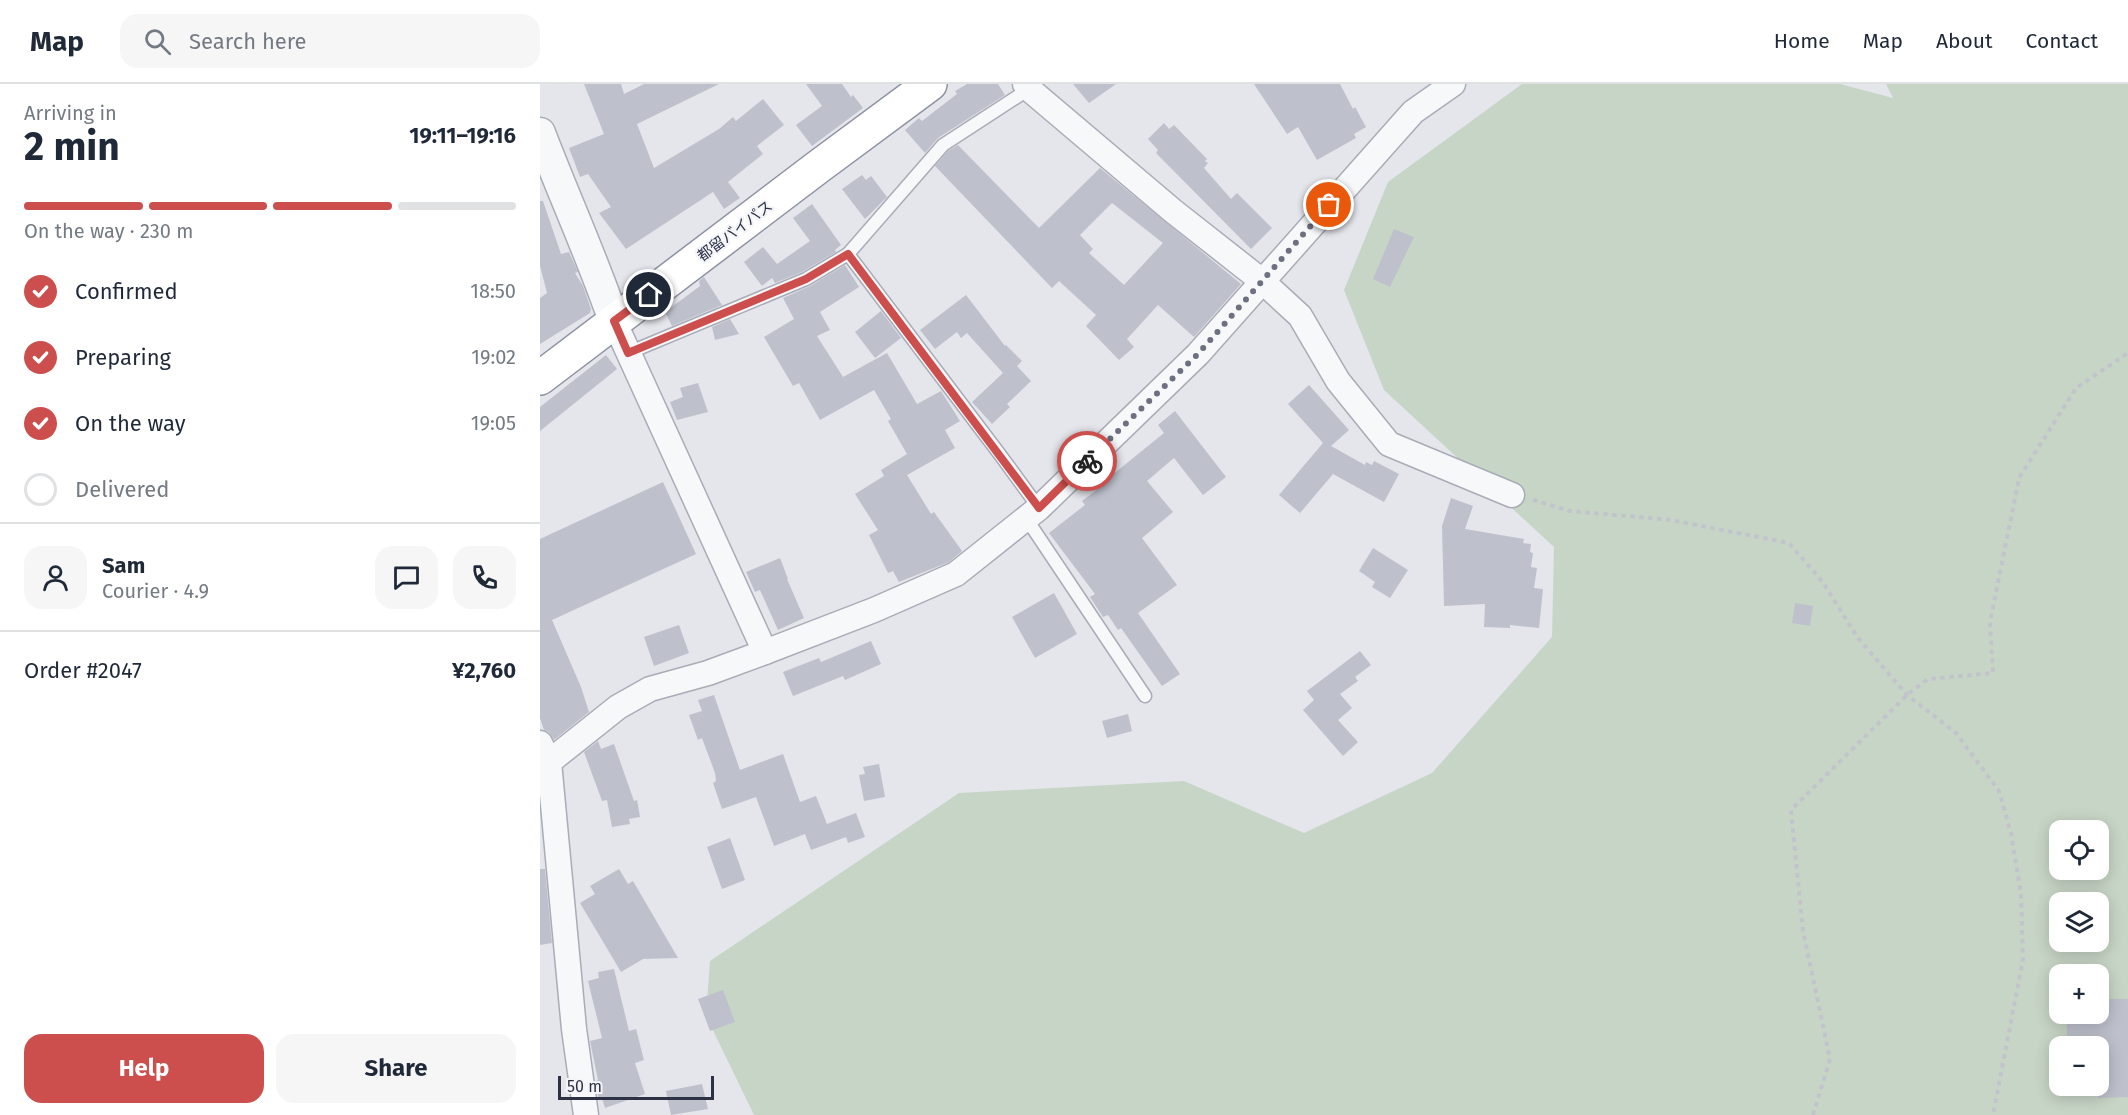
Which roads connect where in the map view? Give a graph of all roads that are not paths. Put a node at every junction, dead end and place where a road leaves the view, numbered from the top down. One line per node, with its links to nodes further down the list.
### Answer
1 (930, 84): 7 (highway, 都留バイパス)
2 (1453, 84): 6 (street)
3 (1027, 86): 5 (lane); 6 (street)
4 (540, 133): 7 (street)
5 (848, 254): 8 (lane); 11 (lane)
6 (1262, 281): 10 (street); 11 (street)
7 (614, 321): 8 (street); 9 (highway, 都留バイパス)
8 (628, 353): 12 (street)
9 (540, 378)
10 (1512, 495)
11 (1032, 513): 12 (street); 13 (lane)
12 (765, 652): 14 (street)
13 (1145, 696)
14 (543, 759): 15 (street)
15 (586, 1115)

